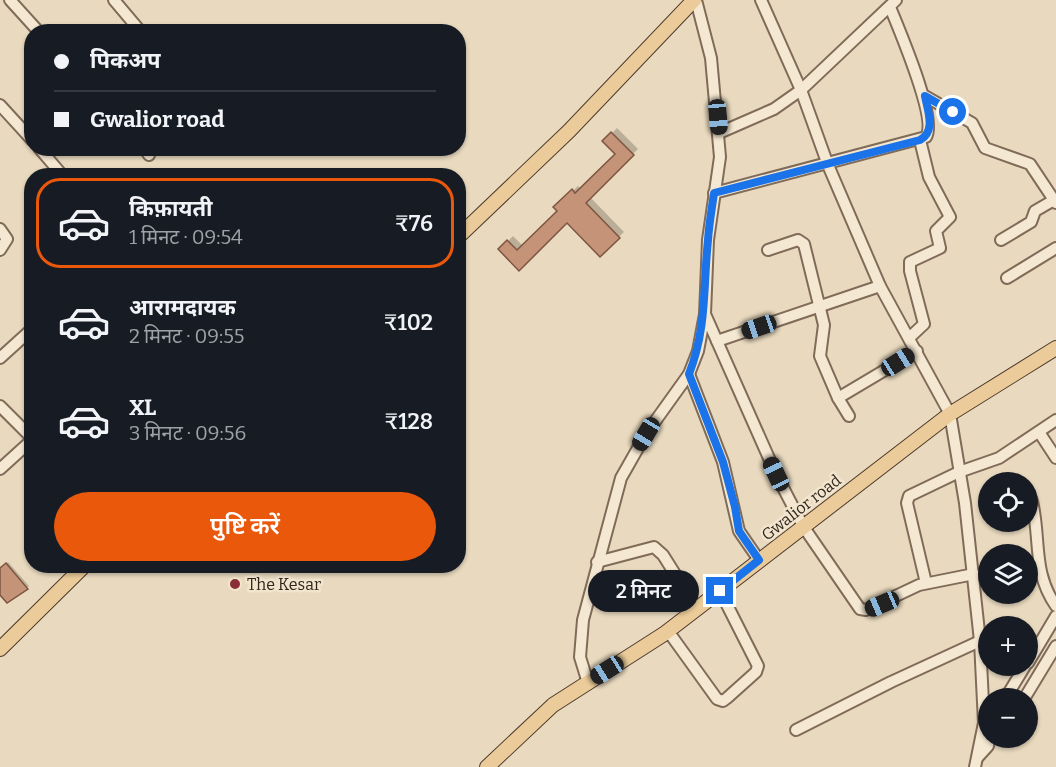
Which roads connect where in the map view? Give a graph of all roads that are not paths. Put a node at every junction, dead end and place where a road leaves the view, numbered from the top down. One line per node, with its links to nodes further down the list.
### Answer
1 (10, 0): 6 (street)
2 (114, 0): 7 (street)
3 (695, 0): 12 (street); 20 (main road)
4 (761, 0): 8 (street)
5 (893, 3): 8 (street); 9 (street)
6 (32, 24)
7 (134, 24)
8 (801, 90): 12 (street); 15 (street)
9 (925, 96): 13 (street); 18 (street)
10 (0, 105): 11 (street)
11 (24, 131)
12 (719, 133): 17 (street)
13 (920, 140): 15 (street); 30 (street)
14 (46, 156): 16 (street)
15 (828, 165): 17 (street); 26 (street)
16 (56, 168)
17 (714, 193): 28 (street)
18 (1054, 197): 21 (street)
19 (0, 229): 23 (street)
20 (466, 229)
21 (1001, 240)
22 (1056, 248): 25 (street)
23 (0, 250)
24 (768, 250): 27 (street)
25 (1007, 278)
26 (880, 286): 27 (street); 30 (street)
27 (821, 306): 31 (street); 36 (street)
28 (705, 314): 31 (street); 35 (street)
29 (24, 336): 34 (street)
30 (909, 338): 33 (street)
31 (717, 341): 47 (street)
32 (1056, 348): 38 (main road, Gwalior road)
33 (916, 351): 36 (street); 38 (street)
34 (0, 358)
35 (689, 374): 49 (street); 50 (street)
36 (838, 398): 39 (street)
37 (0, 406): 41 (street)
38 (950, 414): 46 (street); 47 (main road, Gwalior road)
39 (849, 416)
40 (1056, 420): 42 (street)
41 (24, 431)
42 (1039, 432): 44 (street); 46 (street)
43 (24, 446): 45 (street)
44 (1056, 458)
45 (0, 469)
46 (959, 472): 52 (street); 53 (street)
47 (803, 526): 49 (main road, Gwalior road); 53 (street)
48 (1037, 532): 55 (street)
49 (759, 560): 54 (main road, Gwalior road)
50 (597, 562): 56 (street); 65 (street)
51 (77, 573): 63 (main road)
52 (974, 574): 53 (street); 58 (street)
53 (926, 583)
54 (720, 591): 56 (main road, Gwalior road); 59 (street)
55 (1056, 606)
56 (697, 609): 59 (main road, Gwalior road)
57 (1056, 616): 61 (street)
58 (978, 619)
59 (668, 631): 65 (main road, Gwalior road)
60 (978, 642): 67 (street)
61 (1038, 645)
62 (1056, 646): 66 (street)
63 (0, 649)
64 (982, 676): 69 (street)
65 (588, 682): 70 (main road, Gwalior road)
66 (1031, 688)
67 (796, 730)
68 (986, 748): 69 (street)
69 (976, 762)
70 (487, 767)

